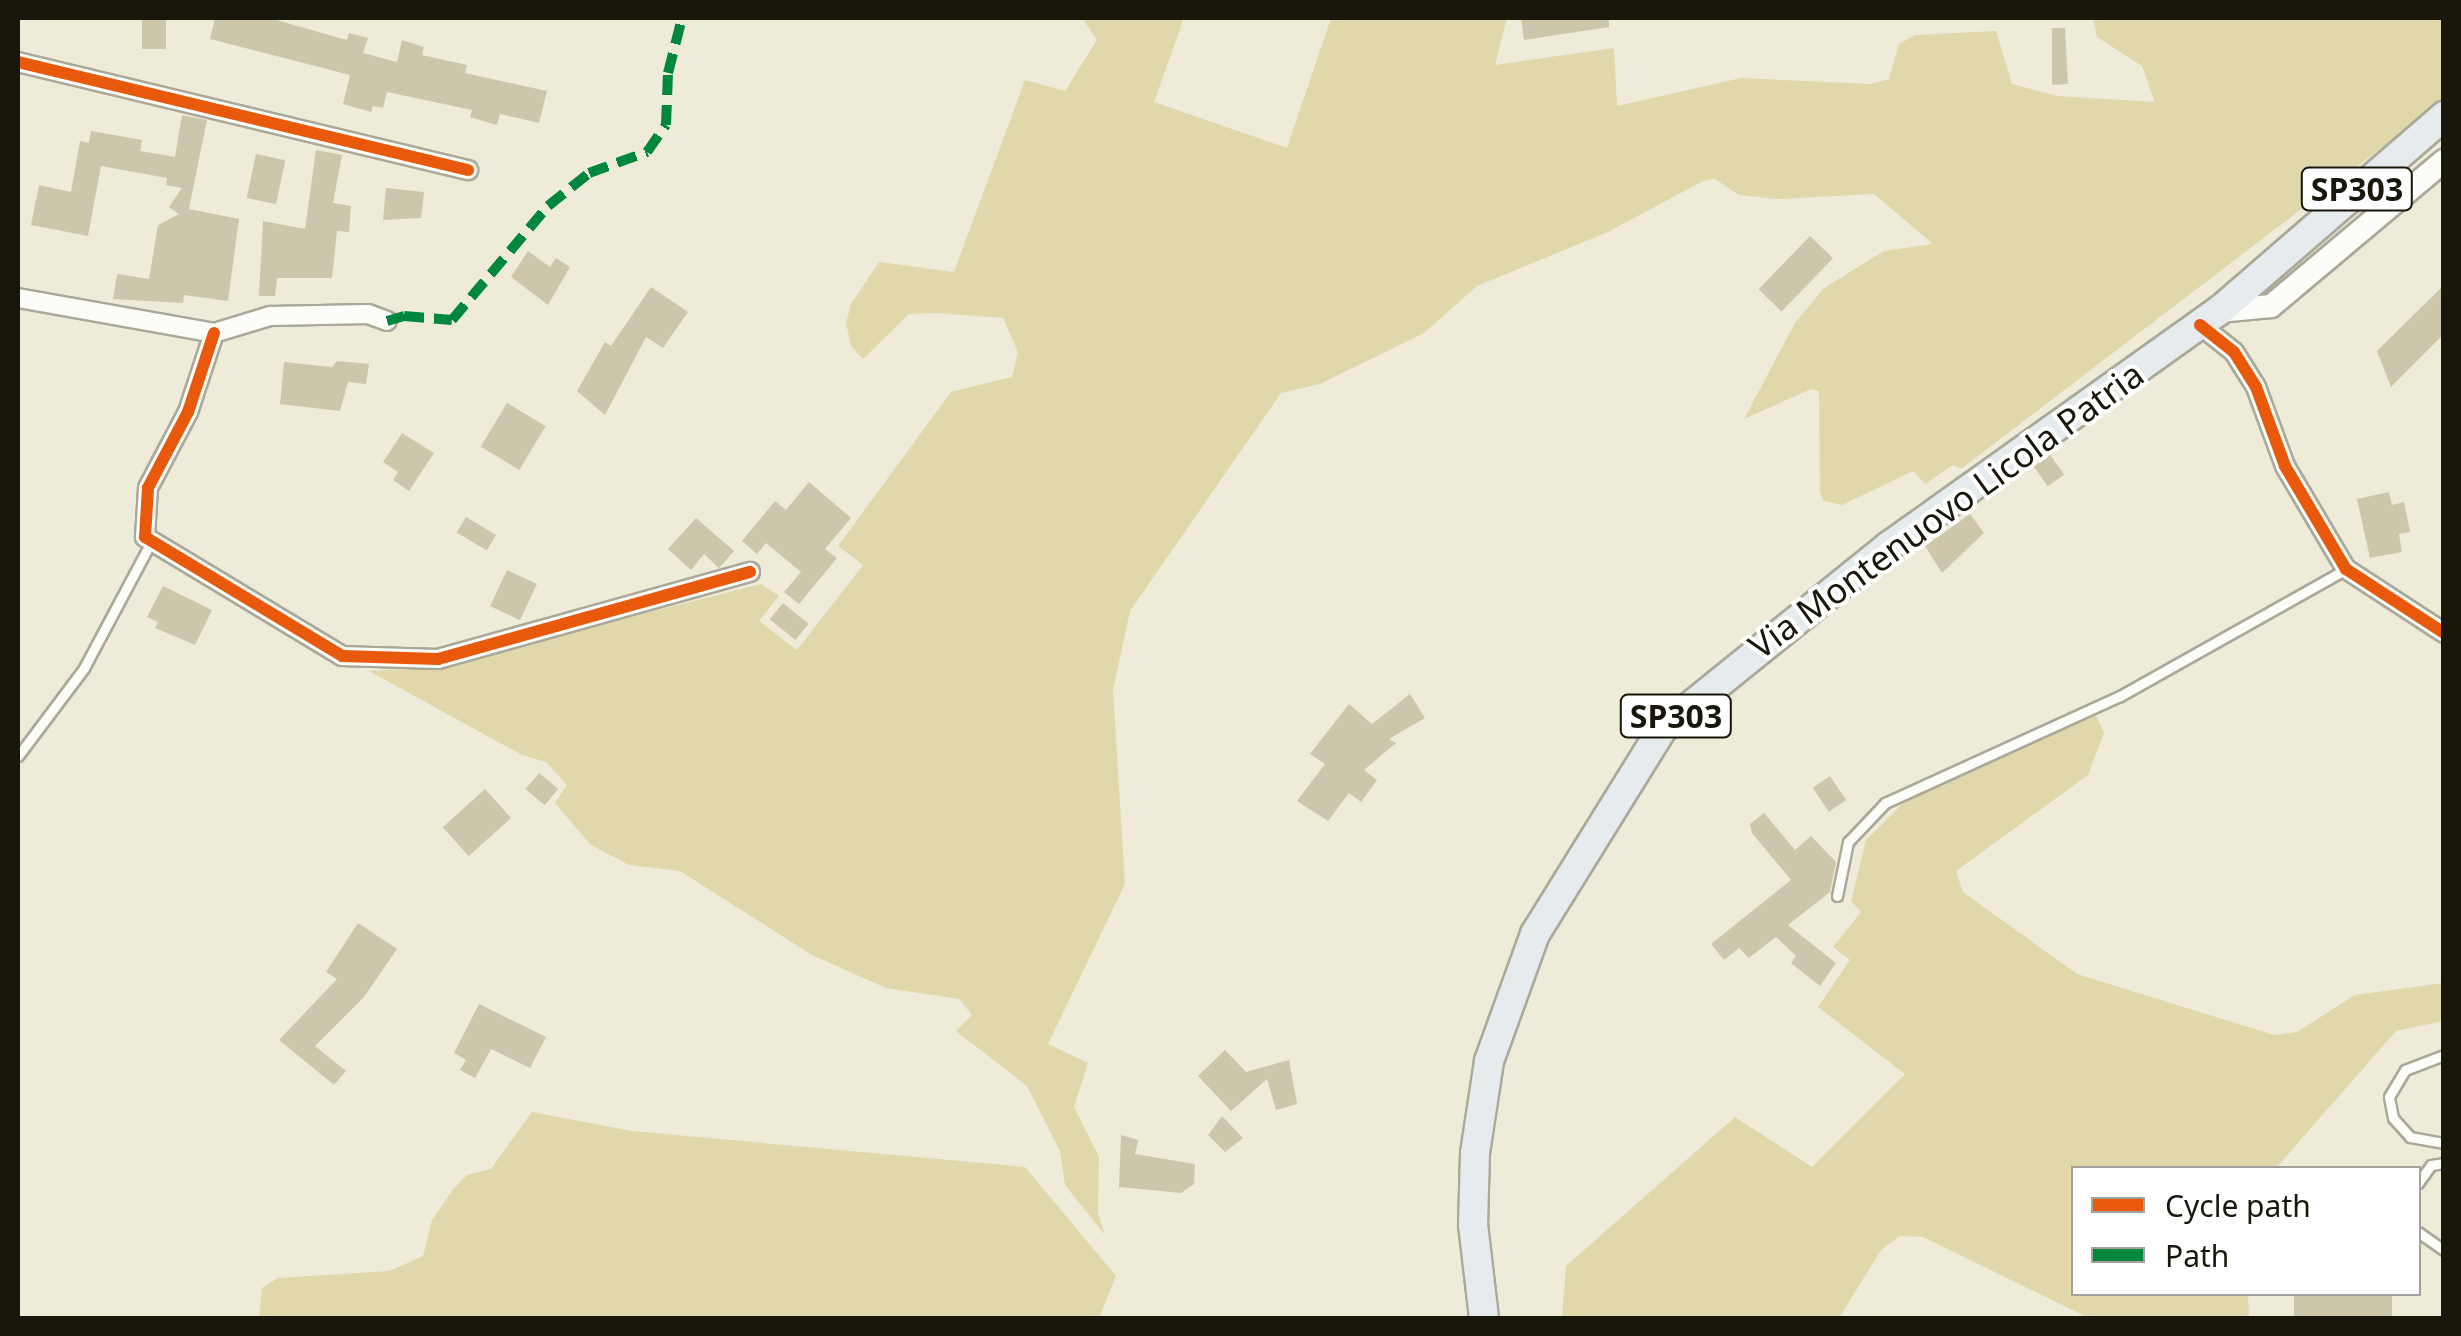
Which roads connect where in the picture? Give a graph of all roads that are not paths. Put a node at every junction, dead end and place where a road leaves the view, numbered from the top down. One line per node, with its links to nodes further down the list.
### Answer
1 (18, 62): 4 (street)
2 (2444, 116): 5 (main road, Via Montenuovo Licola Patria / SP303)
3 (2444, 160): 6 (street)
4 (468, 170)
5 (2270, 262): 6 (street); 8 (main road, Via Montenuovo Licola Patria / SP303)
6 (2296, 287): 8 (street)
7 (18, 298): 10 (street)
8 (2210, 318): 12 (street); 23 (main road, Via Montenuovo Licola Patria / SP303)
9 (386, 321): 10 (street)
10 (214, 333): 11 (street)
11 (151, 542): 13 (street); 15 (lane)
12 (2346, 569): 14 (street); 16 (lane)
13 (750, 572)
14 (2444, 632)
15 (18, 756)
16 (1837, 896)
17 (2444, 1055): 18 (lane)
18 (2444, 1143)
19 (2444, 1163): 20 (lane)
20 (2421, 1180)
21 (2421, 1234): 22 (lane)
22 (2444, 1250)
23 (1484, 1318)

